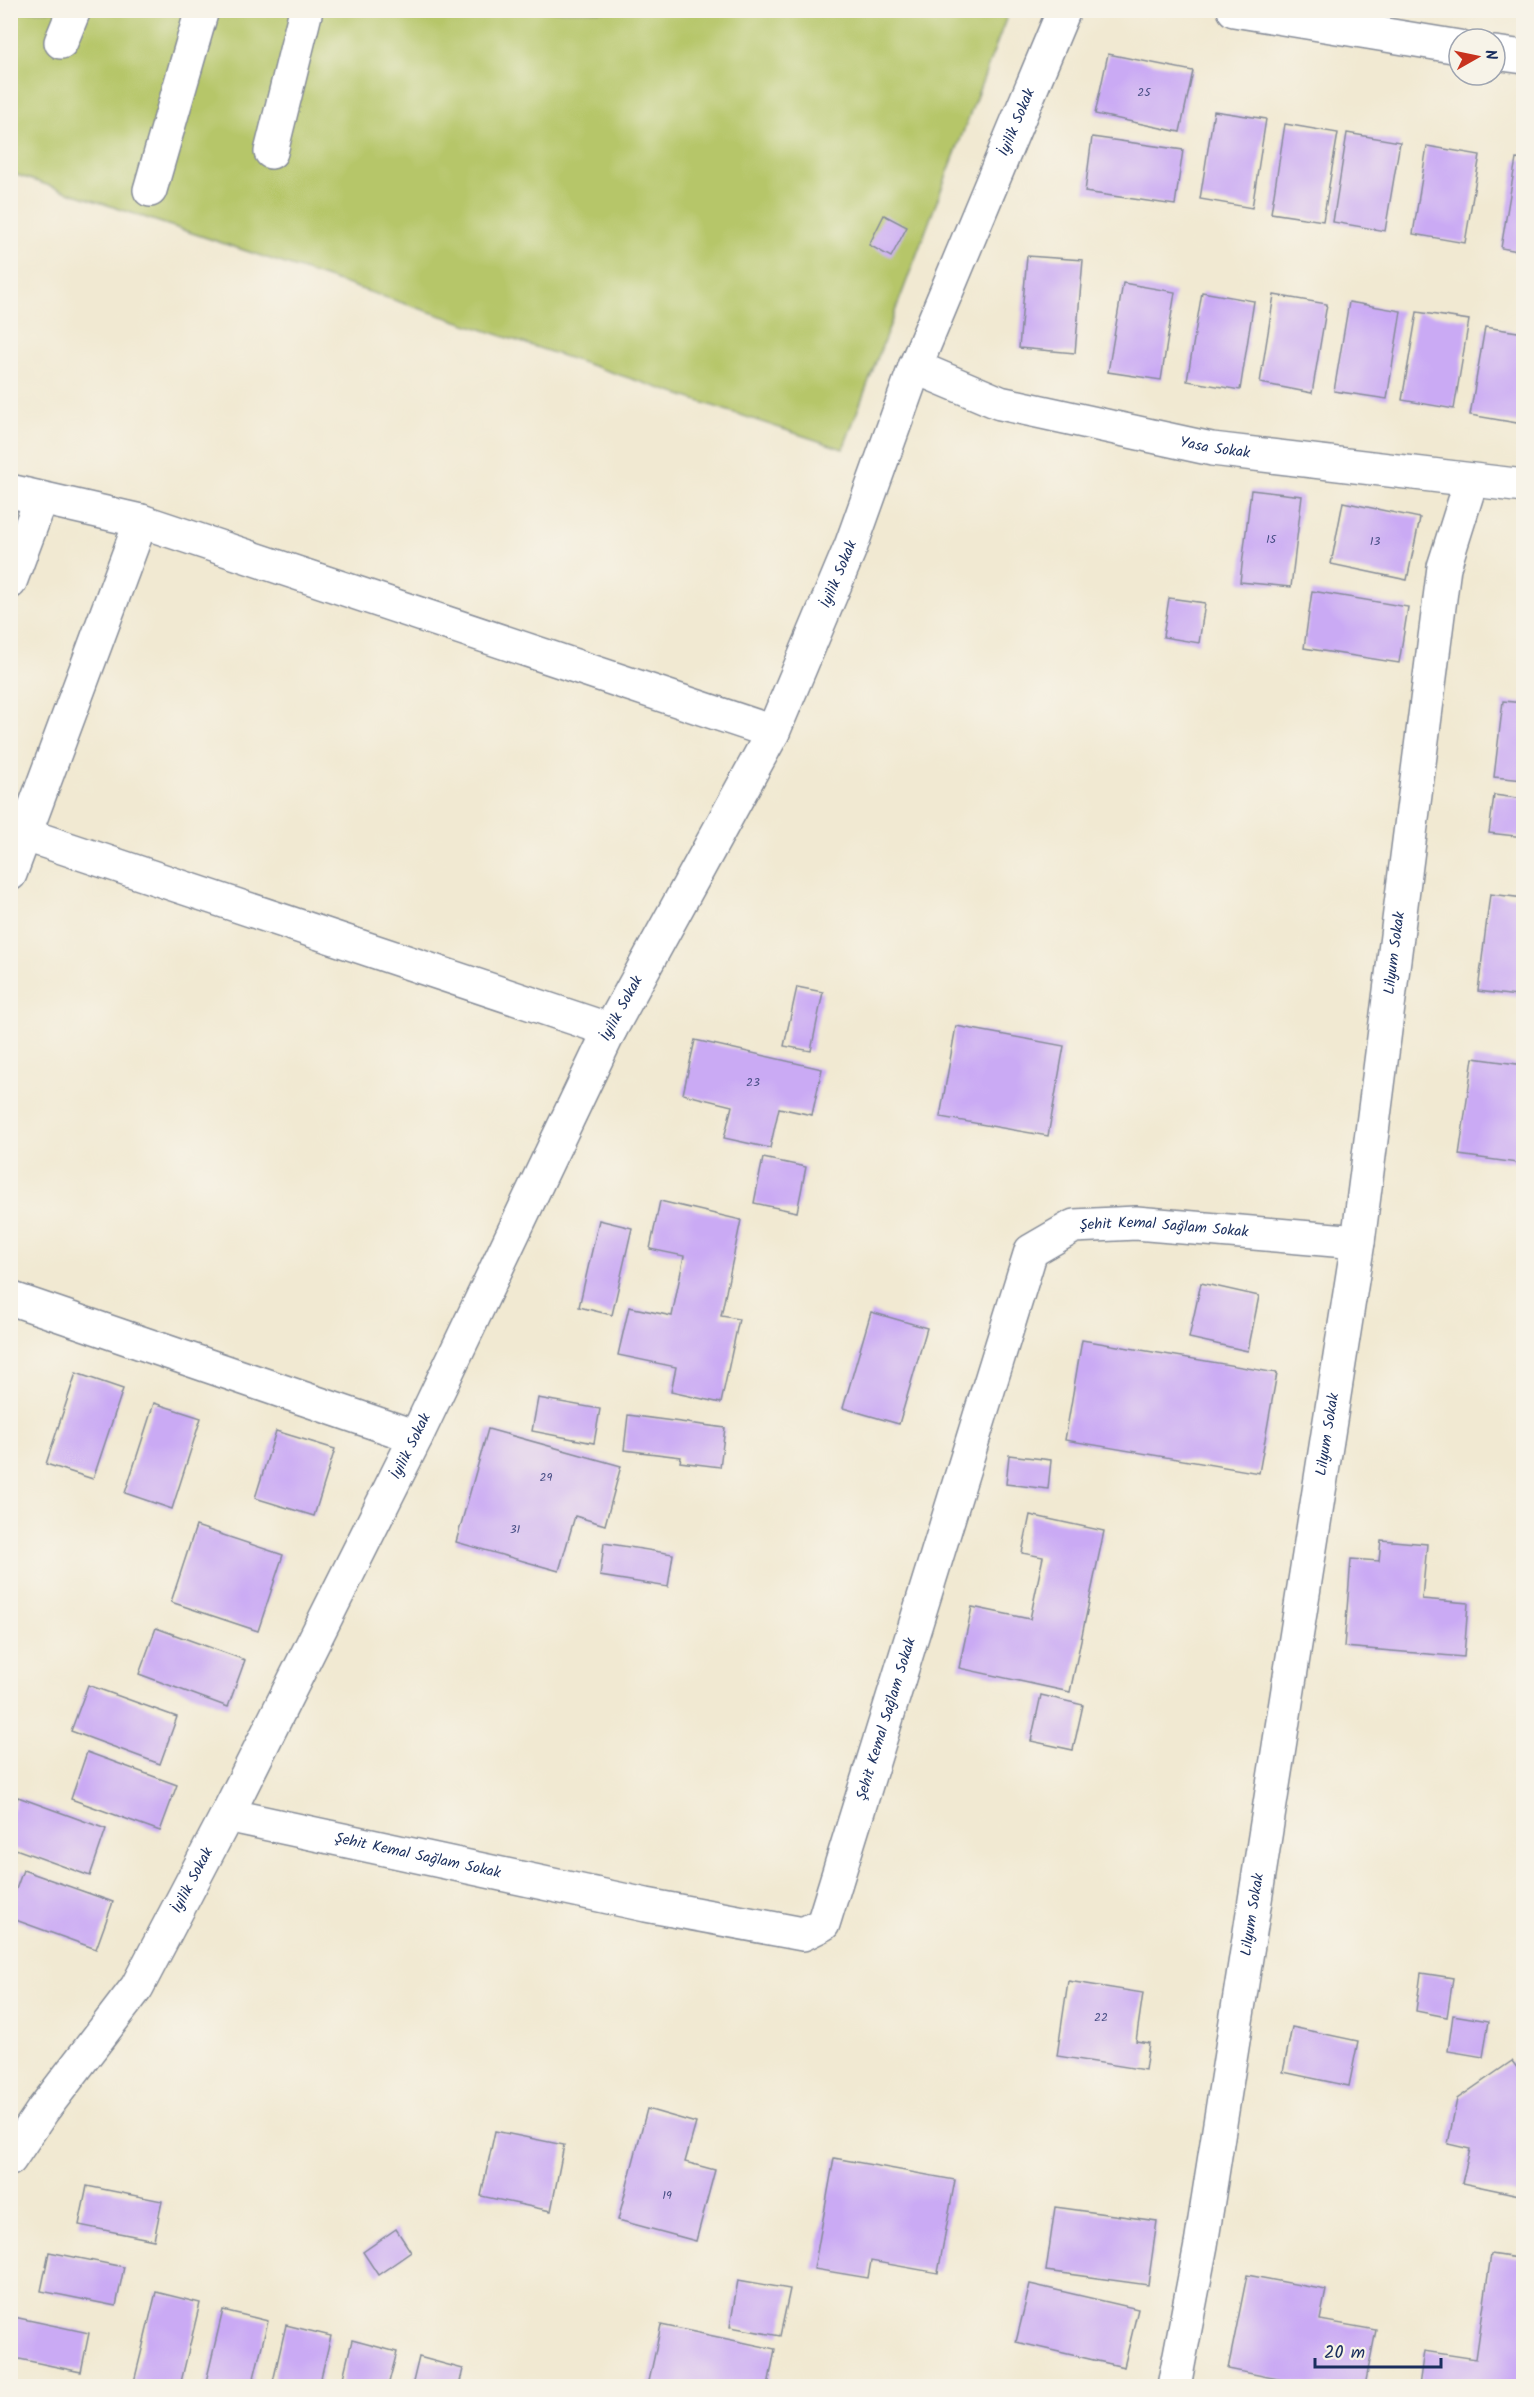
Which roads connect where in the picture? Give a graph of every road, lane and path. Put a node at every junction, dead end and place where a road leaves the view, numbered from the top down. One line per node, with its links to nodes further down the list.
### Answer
1 (74, 10): 6 (street)
2 (202, 10): 11 (street)
3 (306, 10): 10 (street)
4 (1064, 10): 12 (street, İyilik Sokak)
5 (1234, 10): 7 (street)
6 (61, 42)
7 (1447, 45)
8 (1507, 55): 9 (street)
9 (1524, 57)
10 (271, 152)
11 (150, 190)
12 (915, 367): 13 (street, Yasa Sokak); 18 (street, İyilik Sokak)
13 (1472, 481): 14 (street, Yasa Sokak); 22 (street, Lilyum Sokak)
14 (1524, 486)
15 (26, 495): 16 (street); 17 (street)
16 (141, 521): 18 (street); 19 (street)
17 (10, 582)
18 (773, 732): 21 (street, İyilik Sokak)
19 (23, 834): 20 (street); 21 (street)
20 (10, 874)
21 (610, 1030): 24 (street, İyilik Sokak)
22 (1358, 1242): 25 (street, Şehit Kemal Sağlam Sokak); 27 (street, Lilyum Sokak)
23 (10, 1298): 24 (street)
24 (417, 1437): 25 (street, İyilik Sokak)
25 (227, 1815): 26 (street, İyilik Sokak)
26 (10, 2159)
27 (1174, 2386)

